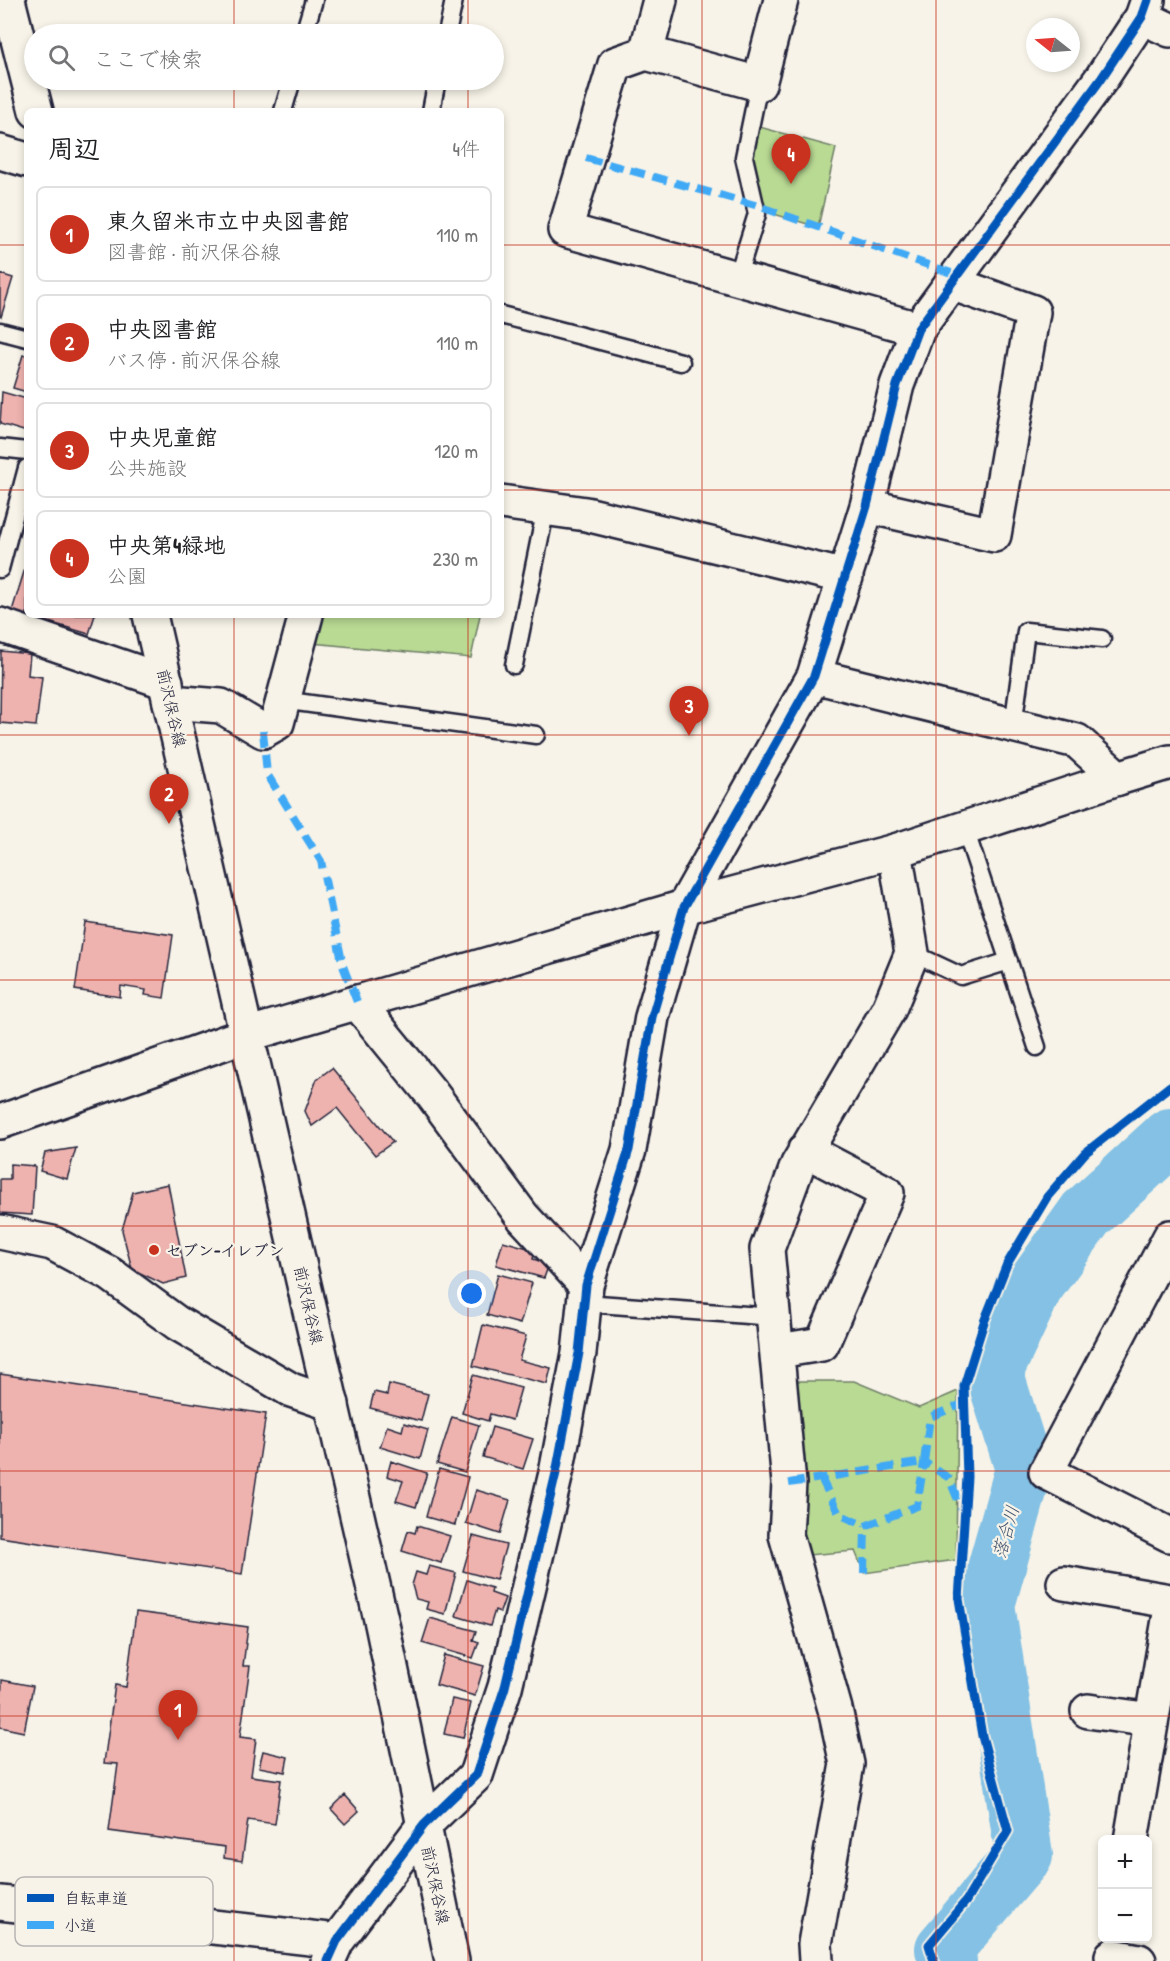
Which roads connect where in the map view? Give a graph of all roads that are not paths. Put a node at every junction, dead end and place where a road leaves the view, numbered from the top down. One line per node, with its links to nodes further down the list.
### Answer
1 (8, 0): 10 (street)
2 (314, 0): 7 (lane)
3 (454, 0): 8 (lane)
4 (660, 0): 9 (street)
5 (781, 0): 11 (street)
6 (1153, 16): 21 (street)
7 (307, 24)
8 (449, 24)
9 (646, 53): 11 (street); 20 (street)
10 (24, 63)
11 (759, 84): 20 (lane)
12 (31, 90): 15 (street)
13 (289, 90): 16 (lane)
14 (435, 90): 17 (lane)
15 (35, 108)
16 (284, 108)
17 (432, 108)
18 (0, 152): 19 (street)
19 (24, 159)
20 (737, 279): 23 (street)
21 (951, 283): 23 (street); 31 (street)
22 (504, 316): 26 (lane)
23 (918, 329): 31 (street)
24 (0, 331): 25 (lane)
25 (24, 337)
26 (681, 362)
27 (0, 448): 28 (lane)
28 (24, 451)
29 (24, 479): 33 (lane)
30 (504, 502): 32 (street)
31 (867, 506): 34 (street)
32 (546, 508): 34 (street); 39 (lane)
33 (0, 569)
34 (846, 577): 40 (street)
35 (151, 618): 41 (street, 前沢保谷線)
36 (305, 618): 42 (street)
37 (0, 625): 41 (street)
38 (1102, 639): 43 (lane)
39 (514, 665)
40 (814, 676): 43 (street); 49 (street)
41 (168, 692): 42 (street); 53 (street, 前沢保谷線)
42 (282, 700): 44 (lane)
43 (1013, 726): 46 (street)
44 (536, 735)
45 (1170, 762): 46 (street)
46 (1118, 777): 47 (street)
47 (965, 829): 48 (street); 51 (lane)
48 (895, 851): 49 (street); 50 (street)
49 (684, 907): 52 (street); 59 (street)
50 (912, 952): 51 (lane); 56 (street)
51 (1009, 961): 54 (lane)
52 (357, 1002): 53 (street); 59 (street)
53 (246, 1035): 55 (street); 62 (street, 前沢保谷線)
54 (1037, 1047)
55 (0, 1122)
56 (806, 1150): 60 (street); 61 (street)
57 (0, 1232): 62 (street)
58 (1170, 1237): 63 (street)
59 (586, 1294): 60 (lane); 70 (street)
60 (775, 1317): 61 (street)
61 (778, 1350): 77 (street)
62 (332, 1404): 70 (street, 前沢保谷線)
63 (1170, 1535)
64 (1064, 1582): 65 (street)
65 (1170, 1601)
66 (1170, 1614): 67 (street)
67 (1170, 1619): 69 (street)
68 (1088, 1711): 69 (street)
69 (1151, 1720): 71 (street)
70 (424, 1825): 75 (street); 76 (street, 前沢保谷線)
71 (1132, 1835)
72 (0, 1903): 73 (street)
73 (15, 1905)
74 (213, 1934): 75 (street)
75 (332, 1951)
76 (452, 1961)
77 (816, 1961)

